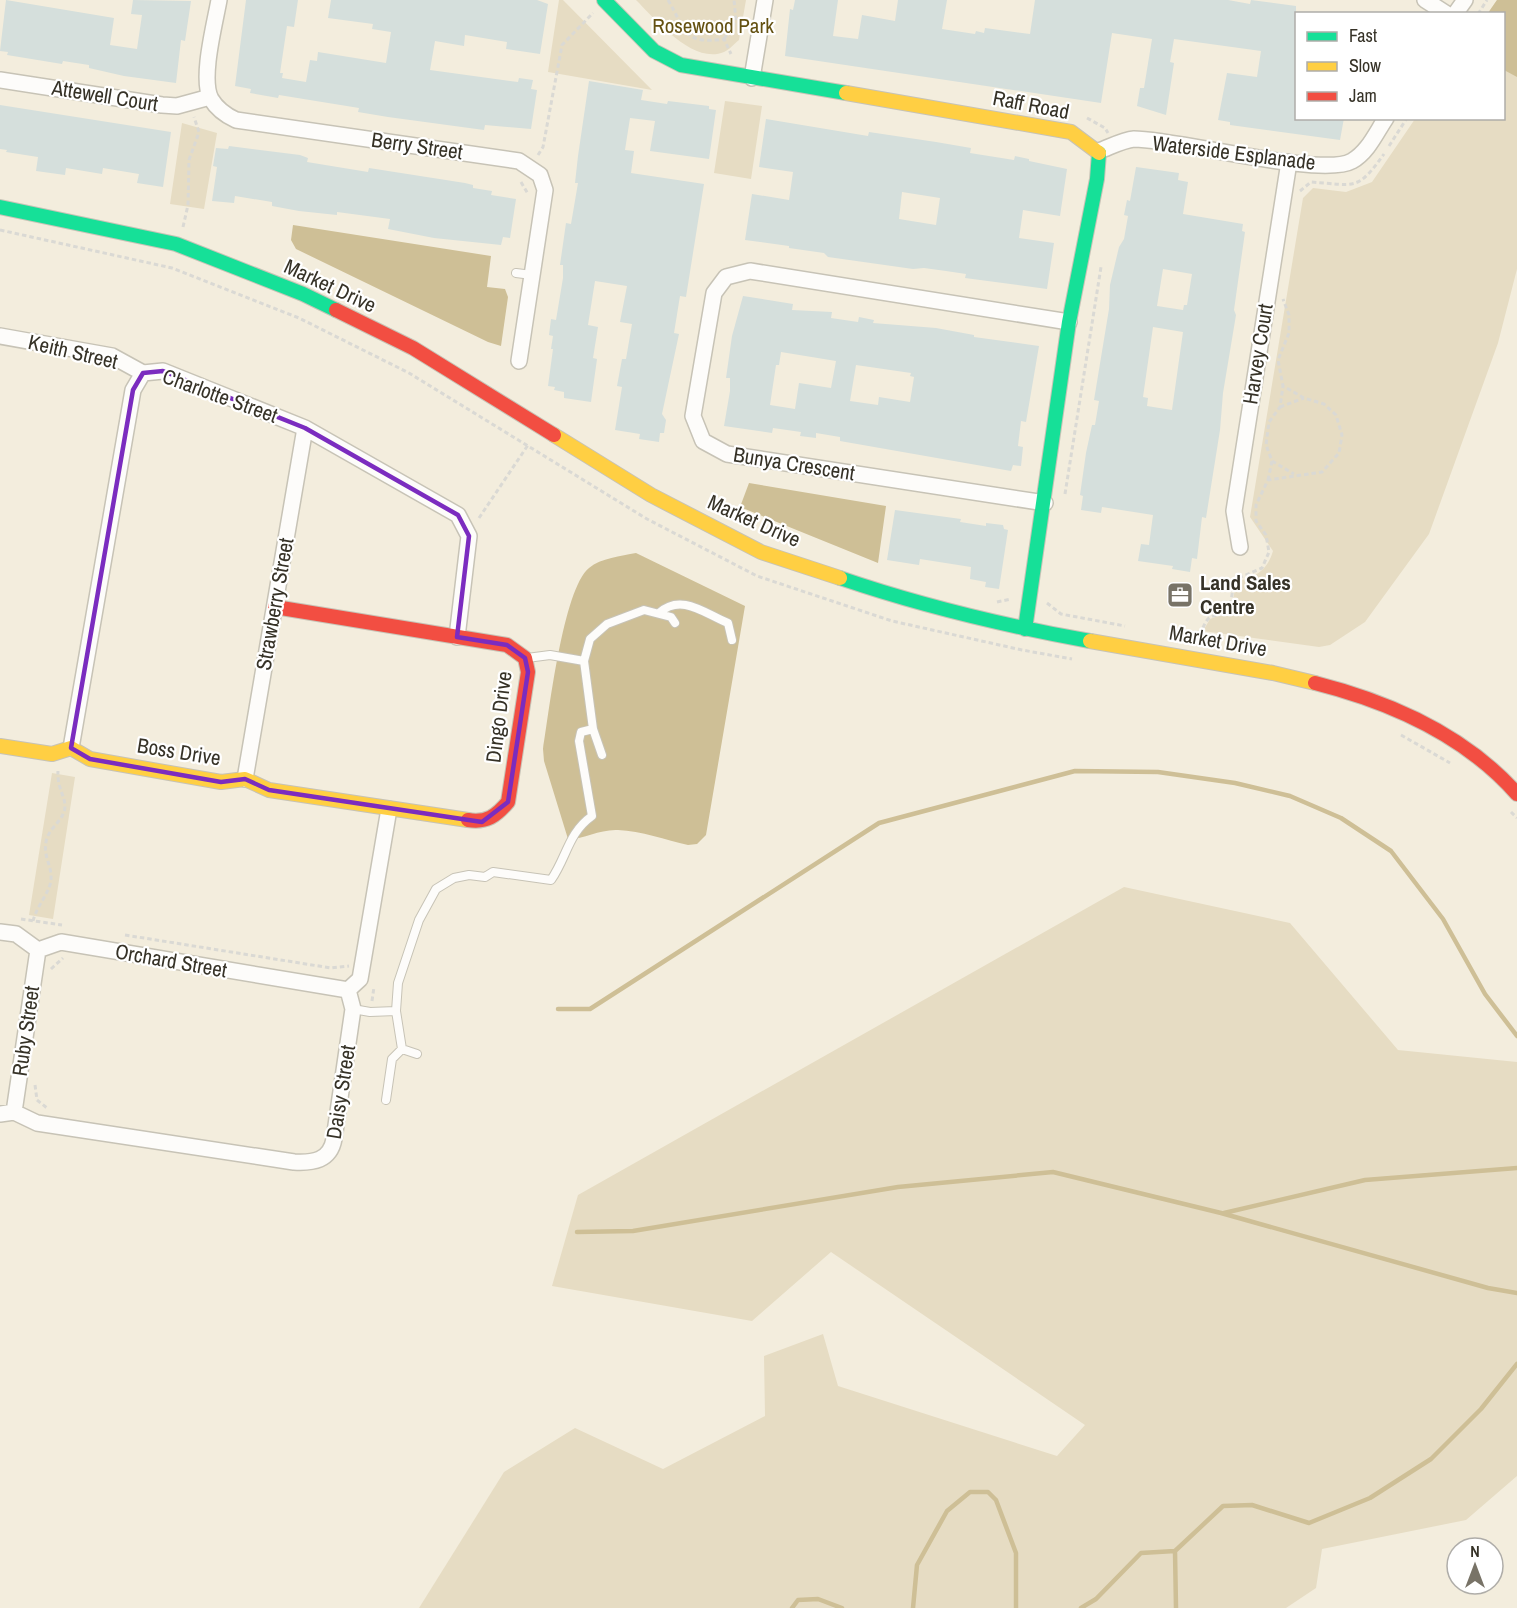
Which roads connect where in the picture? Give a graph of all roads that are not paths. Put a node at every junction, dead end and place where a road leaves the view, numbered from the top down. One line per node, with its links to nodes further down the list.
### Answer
1 (219, 0): 8 (street)
2 (604, 0): 6 (street, Raff Road)
3 (765, 0): 6 (street)
4 (1425, 0): 5 (street)
5 (1444, 12)
6 (752, 78): 10 (street, Raff Road)
7 (0, 80): 8 (street, Attewell Court)
8 (210, 97): 14 (street, Berry Street)
9 (1385, 120): 11 (street, Waterside Esplanade)
10 (1099, 151): 11 (street, Waterside Esplanade); 15 (street)
11 (1289, 162): 21 (street, Harvey Court)
12 (0, 207): 25 (street, Market Drive)
13 (516, 273): 14 (lane)
14 (532, 275): 17 (street, Berry Street)
15 (1069, 322): 20 (street); 20 (street, Bunya Crescent)
16 (0, 336): 18 (street, Keith Street)
17 (519, 361)
18 (143, 373): 19 (street, Charlotte Street); 32 (street, Charlotte Street)
19 (305, 428): 22 (street, Strawberry Street); 26 (street, Charlotte Street)
20 (1045, 503): 25 (street)
21 (1240, 547)
22 (275, 607): 26 (street, Dingo Drive); 34 (street, Strawberry Street)
23 (659, 613): 24 (lane); 27 (lane); 29 (lane)
24 (675, 623)
25 (1025, 629): 35 (street, Market Drive)
26 (457, 637): 28 (street, Dingo Drive)
27 (732, 640)
28 (525, 658): 29 (lane); 36 (street, Dingo Drive)
29 (584, 661): 30 (lane)
30 (593, 729): 33 (lane); 41 (lane)
31 (0, 746): 32 (street)
32 (71, 748): 34 (street, Boss Drive)
33 (602, 755)
34 (245, 779): 36 (street, Boss Drive)
35 (1517, 794)
36 (389, 809): 39 (street)
37 (0, 932): 38 (street)
38 (38, 951): 39 (street, Orchard Street); 45 (street, Ruby Street)
39 (348, 990): 40 (street, Daisy Street)
40 (353, 1009): 41 (lane); 45 (street, Daisy Street)
41 (396, 1011): 42 (lane)
42 (402, 1049): 43 (lane); 44 (lane)
43 (417, 1054)
44 (386, 1100)
45 (7, 1113)

